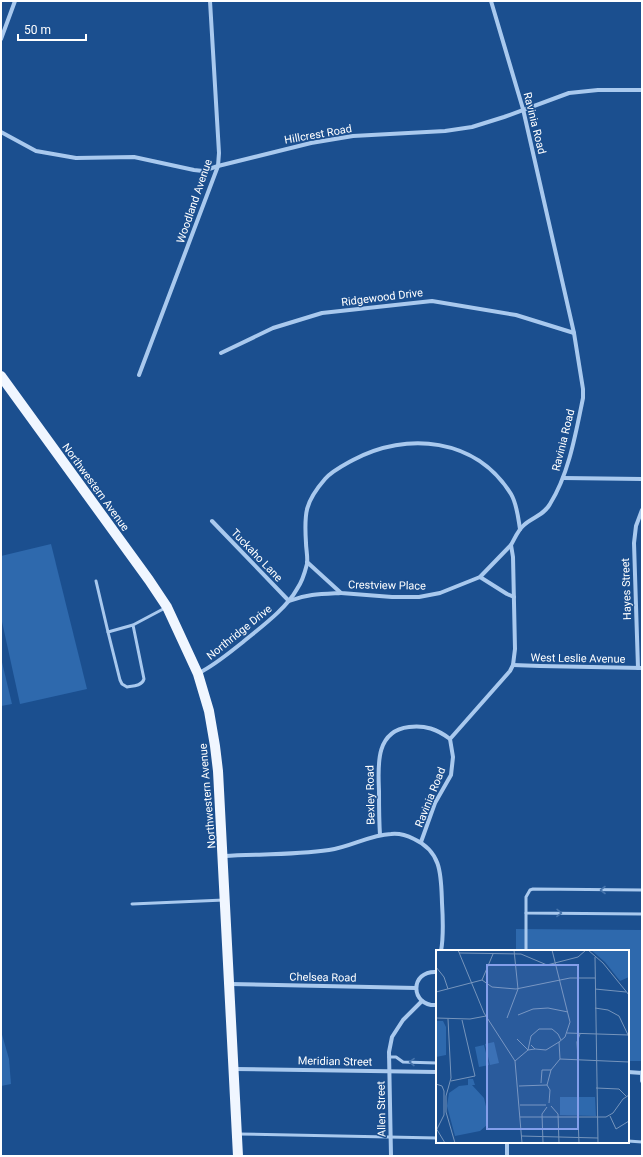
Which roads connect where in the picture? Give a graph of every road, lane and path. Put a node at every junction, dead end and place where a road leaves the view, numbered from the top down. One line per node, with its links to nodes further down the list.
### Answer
1 (15, 1): 4 (street)
2 (210, 1): 8 (street, Woodland Avenue)
3 (491, 1): 6 (street, Ravinia Road)
4 (1, 39)
5 (642, 90): 6 (street, Hillcrest Road)
6 (523, 109): 8 (street, Hillcrest Road); 9 (street, Ravinia Road)
7 (1, 132): 8 (street, Hillcrest Road)
8 (218, 166): 11 (street, Woodland Avenue)
9 (574, 333): 10 (street, Ridgewood Drive); 13 (street, Ravinia Road)
10 (221, 353)
11 (138, 375)
12 (1, 376): 25 (main road, Northwestern Avenue)
13 (563, 478): 14 (street); 17 (street, Ravinia Road)
14 (642, 479)
15 (642, 510): 29 (street, Hayes Street)
16 (212, 521): 24 (street, Tuckaho Lane)
17 (520, 529): 18 (street, Ravinia Road); 19 (street, Northridge Drive)
18 (511, 545): 20 (street, Crestview Place); 23 (street)
19 (307, 562): 22 (street, Crestview Place); 24 (street, Northridge Drive)
20 (480, 577): 22 (street, Crestview Place); 23 (street)
21 (96, 581): 27 (lane)
22 (341, 593): 24 (street, Northridge Drive)
23 (514, 598): 28 (street)
24 (289, 601): 30 (street, Northridge Drive)
25 (167, 607): 26 (lane); 30 (main road, Northwestern Avenue)
26 (133, 625): 27 (lane); 27 (lane)
27 (108, 632)
28 (513, 665): 29 (street, West Leslie Avenue); 31 (street)
29 (640, 668)
30 (198, 674): 34 (main road, Northwestern Avenue)
31 (450, 739): 32 (street, Bexley Road); 33 (street, Ravinia Road)
32 (380, 834): 33 (street, Ravinia Road); 34 (street, Bexley Road)
33 (422, 842): 40 (street, Ravinia Road)
34 (224, 856): 36 (main road, Northwestern Avenue)
35 (642, 890): 38 (lane, one-way to 38)
36 (226, 900): 37 (lane); 43 (main road, Northwestern Avenue)
37 (132, 904)
38 (526, 913): 39 (lane, one-way to 39); 41 (lane)
39 (642, 914)
40 (441, 950)
41 (526, 950)
42 (436, 971): 44 (street)
43 (230, 984): 44 (street, Chelsea Road); 49 (main road, Northwestern Avenue)
44 (416, 988): 45 (street)
45 (422, 1001): 46 (street); 47 (street, Allen Street)
46 (436, 1005)
47 (389, 1057): 48 (lane, one-way to 47); 50 (street, Allen Street)
48 (436, 1063)
49 (234, 1069): 50 (street, Meridian Street); 55 (main road, Northwestern Avenue)
50 (389, 1071): 51 (street, Meridian Street); 56 (street, Allen Street)
51 (436, 1072)
52 (629, 1072): 53 (street)
53 (642, 1072): 54 (street)
54 (642, 1081)
55 (236, 1134): 56 (lane); 61 (main road, Northwestern Avenue)
56 (390, 1138): 57 (lane); 62 (street, Allen Street)
57 (436, 1138)
58 (629, 1141): 59 (lane)
59 (642, 1142)
60 (507, 1143): 63 (street)
61 (238, 1156)
62 (391, 1156)
63 (507, 1156)

